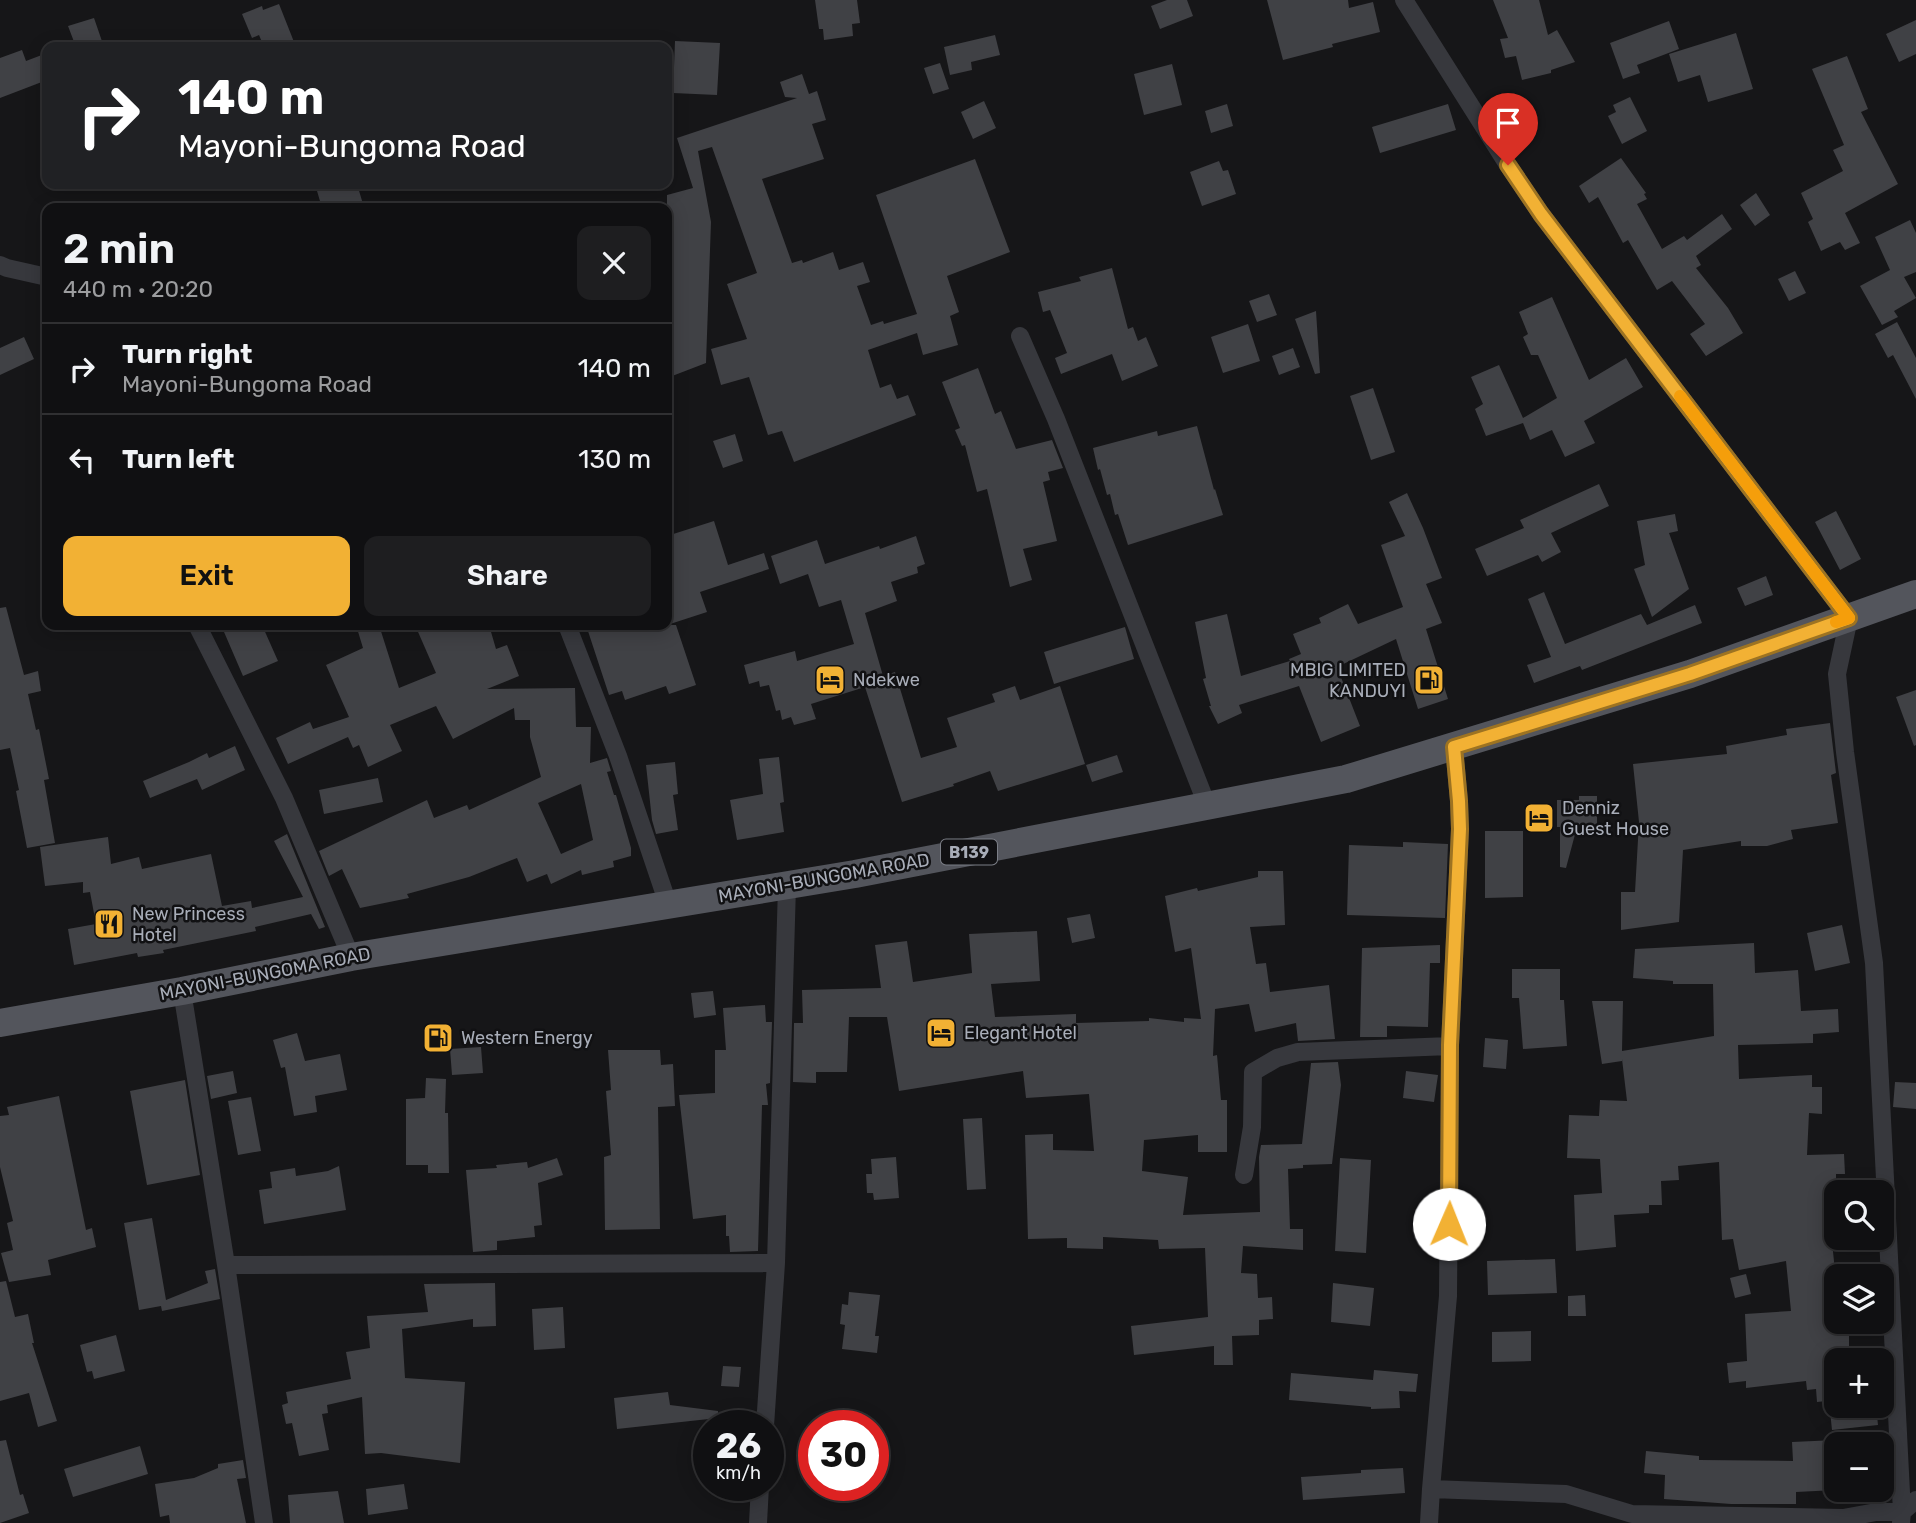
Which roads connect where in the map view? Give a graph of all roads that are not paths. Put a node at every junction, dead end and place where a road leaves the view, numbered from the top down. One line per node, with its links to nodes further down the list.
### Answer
1 (1404, 0): 6 (street)
2 (0, 265): 3 (street)
3 (42, 276)
4 (1020, 336): 10 (street)
5 (1916, 594): 6 (main road, MAYONI-BUNGOMA ROAD / B139)
6 (1849, 618): 9 (main road, MAYONI-BUNGOMA ROAD / B139); 24 (street)
7 (200, 630): 13 (street)
8 (569, 630): 12 (street)
9 (1454, 747): 10 (main road, MAYONI-BUNGOMA ROAD / B139); 16 (street)
10 (1207, 805): 11 (main road, MAYONI-BUNGOMA ROAD / B139)
11 (787, 886): 12 (main road, MAYONI-BUNGOMA ROAD / B139); 18 (street)
12 (668, 904): 13 (main road, MAYONI-BUNGOMA ROAD / B139)
13 (351, 957): 14 (main road, MAYONI-BUNGOMA ROAD / B139)
14 (182, 990): 15 (main road, MAYONI-BUNGOMA ROAD / B139); 19 (street)
15 (0, 1023)
16 (1450, 1045): 17 (street); 21 (street)
17 (1244, 1175)
18 (776, 1263): 19 (street); 20 (street)
19 (226, 1265): 26 (street)
20 (766, 1410)
21 (1431, 1489): 25 (street); 28 (street)
22 (1916, 1500): 24 (street)
23 (759, 1501): 27 (street)
24 (1901, 1517): 25 (street)
25 (1630, 1519)
26 (264, 1523)
27 (758, 1523)
28 (1429, 1523)

